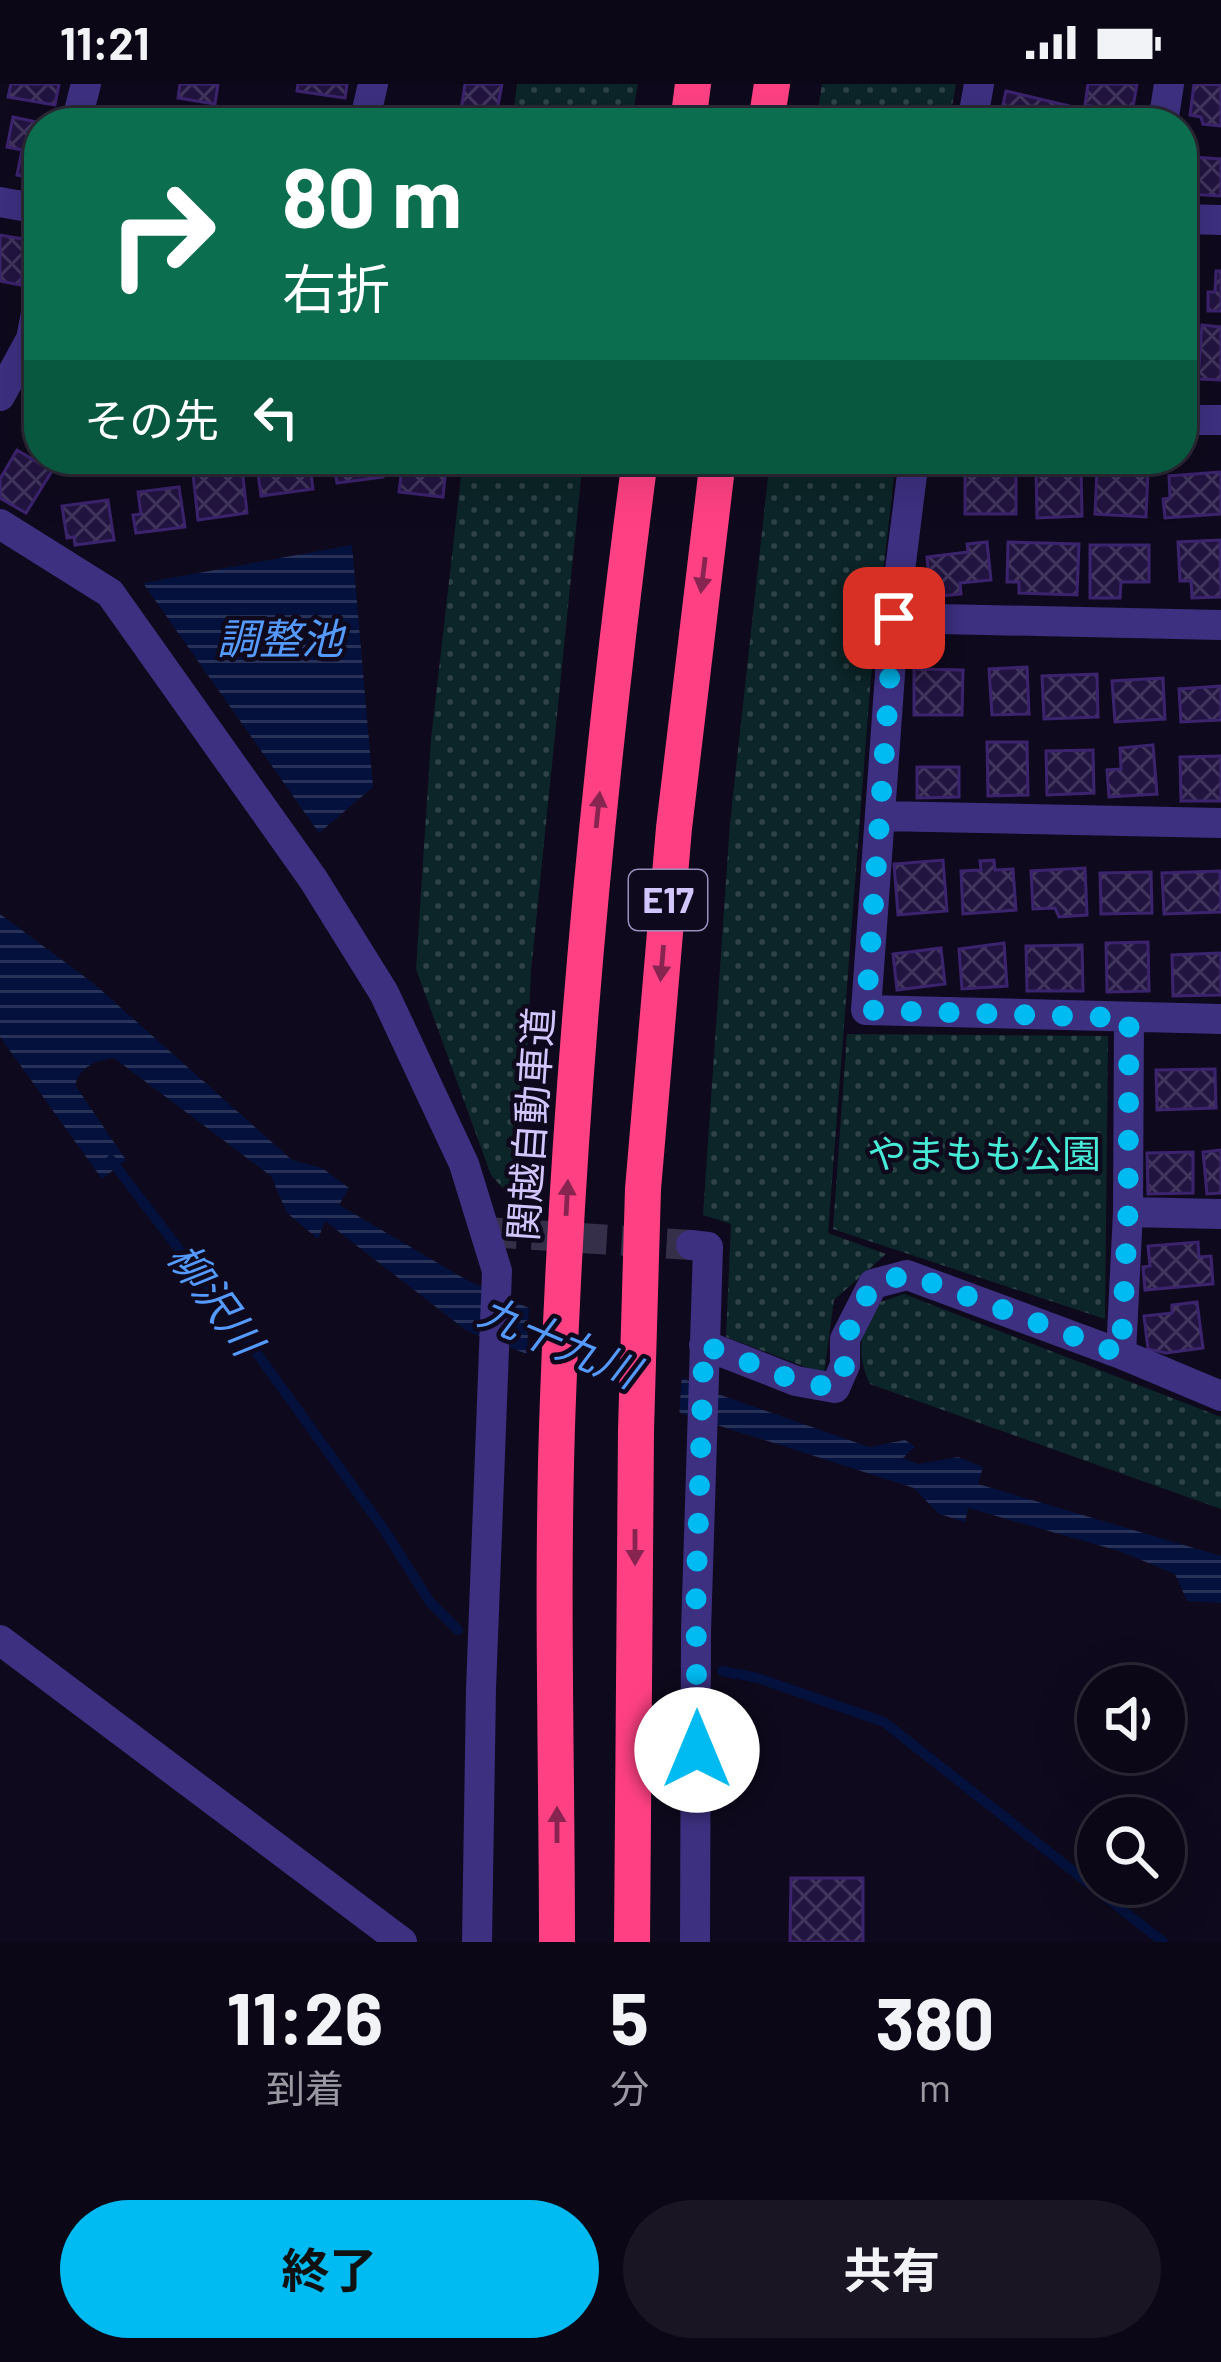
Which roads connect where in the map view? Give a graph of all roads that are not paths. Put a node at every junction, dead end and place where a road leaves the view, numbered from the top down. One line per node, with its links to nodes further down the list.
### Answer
1 (24, 358): 2 (street)
2 (0, 396)
3 (638, 474): 22 (highway, 関越自動車道 / E17, one-way to 3)
4 (716, 474): 23 (highway, E17, one-way to 23)
5 (912, 474): 7 (street)
6 (0, 524): 21 (street)
7 (894, 618): 8 (street); 9 (street)
8 (1221, 625)
9 (880, 816): 10 (street); 11 (street)
10 (1221, 823)
11 (1129, 1018): 12 (street); 13 (street)
12 (1221, 1019)
13 (1128, 1212): 14 (street); 17 (street)
14 (1221, 1214)
15 (691, 1245): 16 (street)
16 (704, 1345): 17 (street); 24 (street)
17 (1121, 1354): 18 (street)
18 (1221, 1396)
19 (0, 1640): 20 (street)
20 (402, 1942)
21 (478, 1942)
22 (557, 1942)
23 (632, 1942)
24 (695, 1942)

